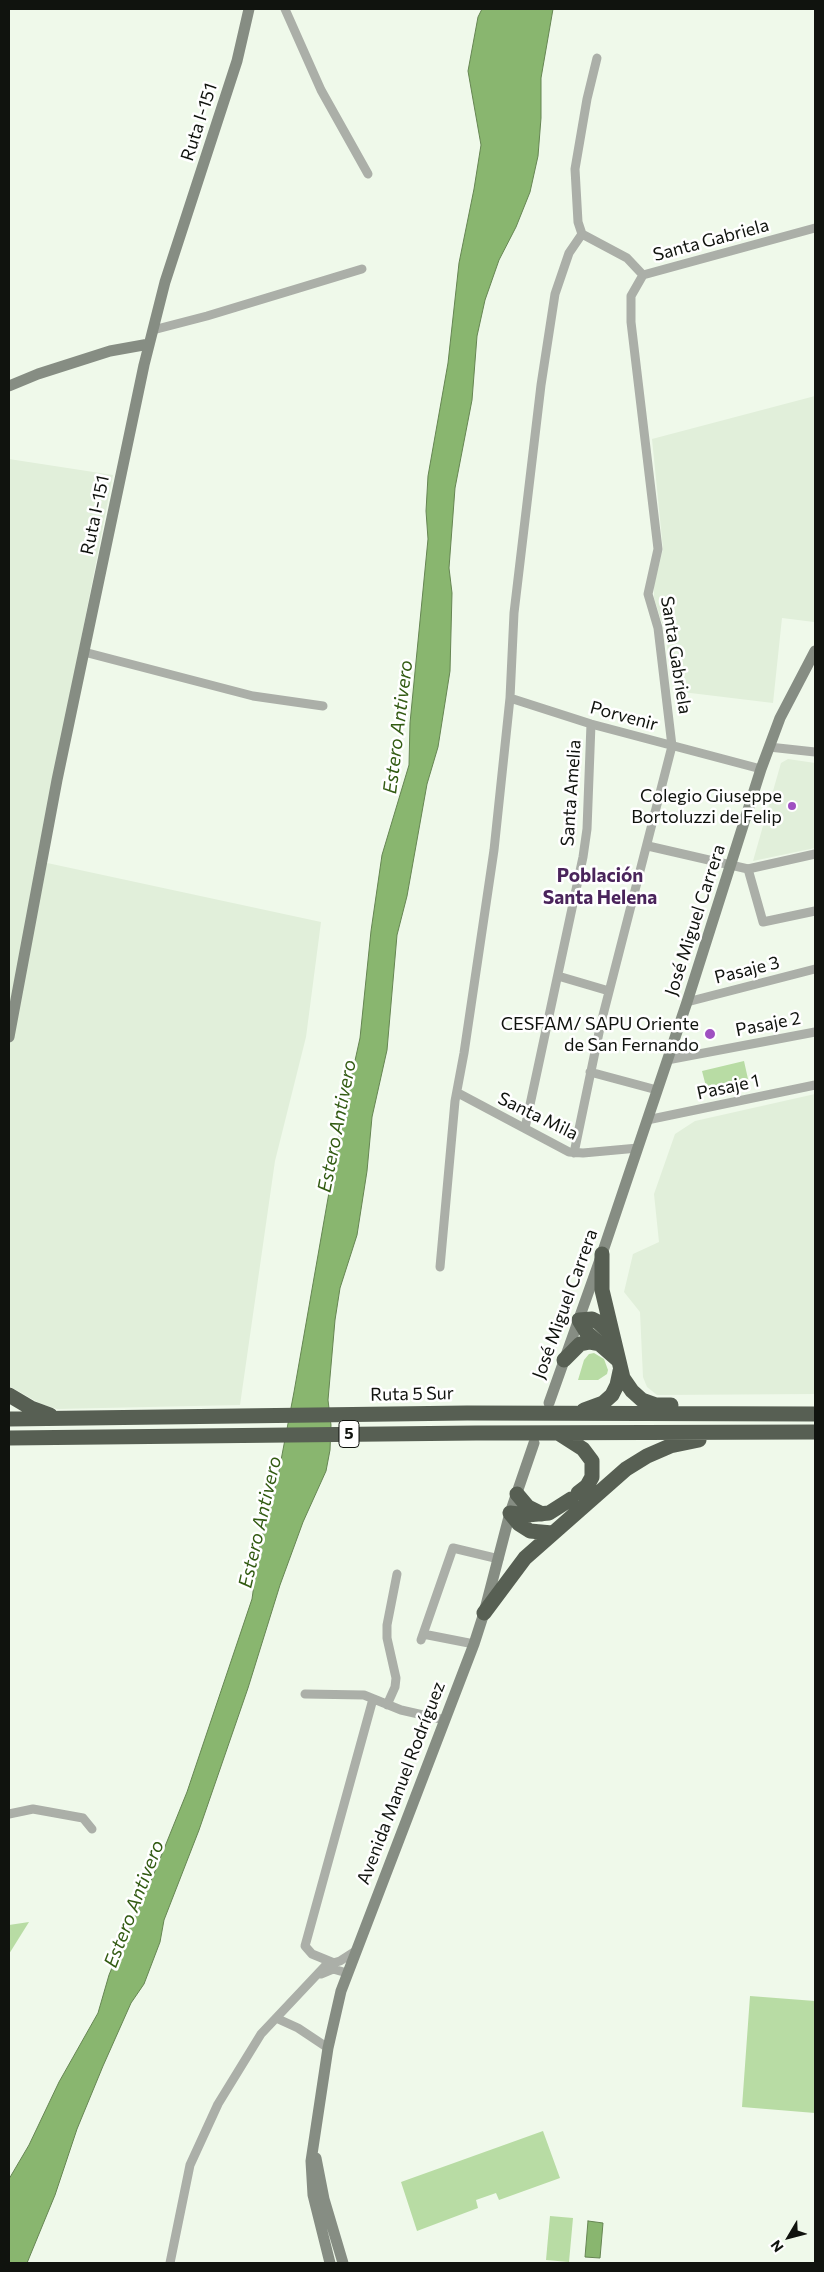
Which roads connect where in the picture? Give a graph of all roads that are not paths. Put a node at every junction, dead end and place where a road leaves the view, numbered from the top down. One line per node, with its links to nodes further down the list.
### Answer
1 (250, 9): 9 (street, Ruta I-151)
2 (285, 9): 4 (street)
3 (597, 58): 6 (street)
4 (368, 174)
5 (815, 228): 8 (street, Santa Gabriela)
6 (582, 234): 8 (street); 14 (street)
7 (362, 269): 9 (street)
8 (643, 275): 17 (street, Santa Gabriela)
9 (153, 330): 10 (street, Ruta I-151)
10 (149, 344): 11 (street); 12 (street, Ruta I-151)
11 (9, 386)
12 (84, 652): 15 (street); 31 (street, Ruta I-151)
13 (815, 652): 18 (street, José Miguel Carrera)
14 (510, 698): 16 (street, Porvenir); 36 (street)
15 (323, 706)
16 (592, 724): 17 (street, Porvenir); 27 (street, Santa Amelia)
17 (672, 746): 20 (street, Porvenir); 21 (street, Santa Gabriela)
18 (769, 747): 19 (street); 20 (street, José Miguel Carrera)
19 (815, 752)
20 (761, 769): 23 (street, José Miguel Carrera)
21 (648, 846): 23 (street); 28 (street, Santa Gabriela)
22 (815, 854): 24 (street)
23 (731, 866): 24 (street); 29 (street, José Miguel Carrera)
24 (748, 869): 25 (street)
25 (815, 911)
26 (815, 969): 29 (street, Pasaje 3)
27 (558, 976): 28 (street); 38 (street, Santa Amelia)
28 (609, 992): 33 (street, Santa Gabriela)
29 (687, 1002): 32 (street, José Miguel Carrera)
30 (815, 1032): 32 (street, Pasaje 2)
31 (9, 1037)
32 (667, 1060): 35 (street, José Miguel Carrera)
33 (590, 1072): 35 (street); 40 (street, Santa Gabriela)
34 (815, 1085): 37 (street, Pasaje 1)
35 (657, 1090): 37 (street, José Miguel Carrera)
36 (458, 1093): 38 (street, Santa Mila); 42 (street)
37 (647, 1120): 39 (street, José Miguel Carrera)
38 (525, 1128): 40 (street, Santa Mila)
39 (638, 1148): 40 (street, Santa Mila); 41 (street, José Miguel Carrera)
40 (574, 1153)
41 (602, 1254): 43 (street, José Miguel Carrera); 44 (highway)
42 (440, 1267)
43 (578, 1320): 44 (highway); 45 (street, José Miguel Carrera)
44 (607, 1341): 45 (highway); 46 (highway)
45 (564, 1360): 48 (street, José Miguel Carrera)
46 (619, 1365): 49 (highway); 50 (highway)
47 (9, 1395): 53 (highway)
48 (549, 1403)
49 (574, 1414): 50 (highway, Ruta 5 Sur / 5); 53 (highway, Ruta 5 Sur / 5)
50 (797, 1414): 51 (highway, Ruta 5 Sur / 5)
51 (815, 1414)
52 (9, 1419): 53 (highway, Ruta 5 Sur / 5)
53 (69, 1419)
54 (815, 1432): 56 (highway, 5)
55 (556, 1433): 56 (highway, 5); 57 (highway, 5); 63 (highway)
56 (752, 1433): 64 (highway)
57 (55, 1437): 58 (highway, 5); 60 (highway)
58 (9, 1438)
59 (534, 1442): 61 (street, Avenida Manuel Rodríguez)
60 (9, 1446)
61 (517, 1494): 62 (street, Avenida Manuel Rodríguez); 63 (highway)
62 (510, 1513): 63 (highway); 64 (highway); 65 (street, Avenida Manuel Rodríguez)
63 (544, 1514)
64 (552, 1533): 67 (highway)
65 (499, 1559): 67 (street, Avenida Manuel Rodríguez); 68 (street)
66 (397, 1574): 71 (street)
67 (484, 1614): 68 (street, Avenida Manuel Rodríguez)
68 (474, 1644): 72 (street, Avenida Manuel Rodríguez)
69 (305, 1694): 70 (street)
70 (373, 1699): 71 (street); 76 (street)
71 (387, 1705): 72 (street)
72 (445, 1720): 75 (street, Avenida Manuel Rodríguez)
73 (9, 1814): 74 (street)
74 (92, 1829)
75 (354, 1952): 76 (street); 77 (street, Avenida Manuel Rodríguez)
76 (334, 1962): 78 (street)
77 (347, 1973): 78 (street); 80 (street, Avenida Manuel Rodríguez)
78 (317, 1977): 79 (street)
79 (276, 2018): 80 (street); 82 (street)
80 (328, 2048): 81 (street, Avenida Manuel Rodríguez)
81 (314, 2138): 83 (street, Avenida Manuel Rodríguez); 84 (street, Avenida Manuel Rodríguez)
82 (170, 2263)
83 (330, 2263)
84 (343, 2263)

